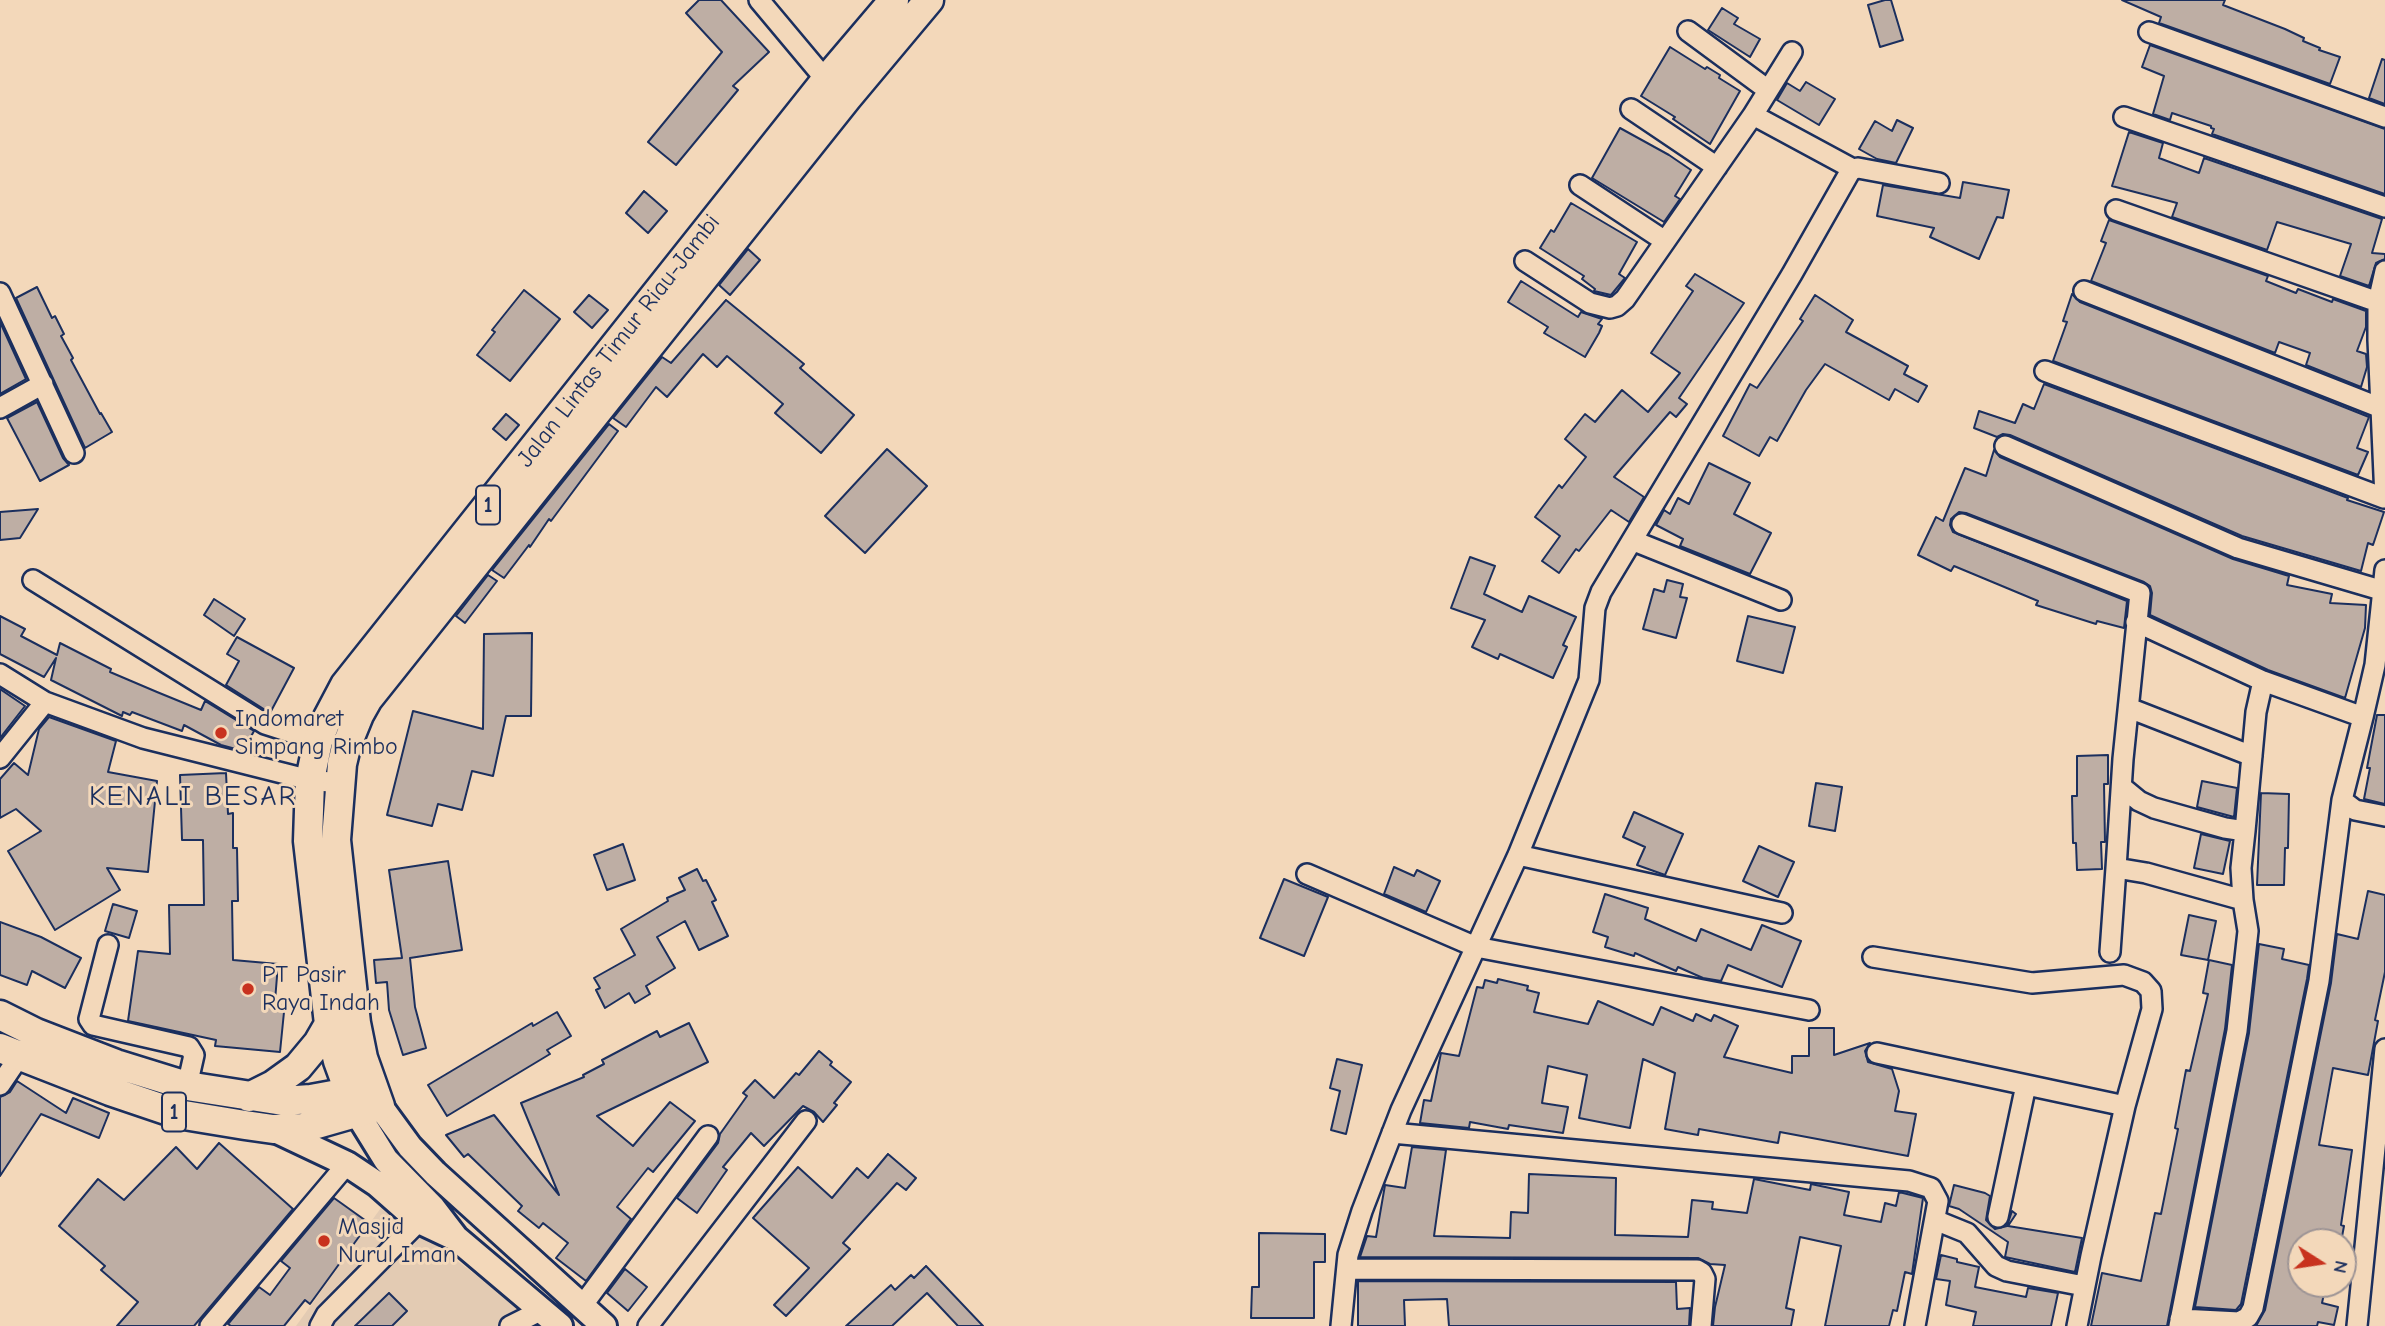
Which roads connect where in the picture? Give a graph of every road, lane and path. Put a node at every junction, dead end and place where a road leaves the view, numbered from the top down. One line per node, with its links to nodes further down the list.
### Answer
1 (759, 0): 7 (street)
2 (894, 0): 7 (highway, Jalan Lintas Timur Riau-Jambi / 1)
3 (929, 0): 31 (highway, Jalan Lintas Timur Riau-Jambi / 1)
4 (1688, 31): 8 (street)
5 (2149, 32): 12 (street)
6 (1793, 52): 8 (street)
7 (826, 80): 31 (highway, Jalan Lintas Timur Riau-Jambi / 1)
8 (1768, 90): 10 (street)
9 (1631, 109): 13 (street)
10 (1752, 115): 13 (street); 14 (street)
11 (2124, 117): 17 (street)
12 (2385, 117)
13 (1717, 167): 19 (street)
14 (1853, 169): 15 (street); 35 (street)
15 (1939, 183)
16 (1580, 185): 19 (street)
17 (2385, 207)
18 (2116, 210): 24 (street)
19 (1665, 241): 20 (street)
20 (1525, 261)
21 (2385, 271): 24 (street)
22 (2084, 291): 29 (street)
23 (0, 293): 27 (street)
24 (2378, 302): 25 (street)
25 (2381, 340): 29 (street)
26 (2045, 371): 33 (street)
27 (44, 384): 28 (street); 32 (street)
28 (0, 408)
29 (2382, 412): 33 (street)
30 (2005, 446): 39 (street)
31 (551, 449): 48 (highway, Jalan Lintas Timur Riau-Jambi / 1); 52 (highway, Jalan Lintas Timur Riau-Jambi / 1)
32 (74, 453)
33 (2384, 498)
34 (1962, 524): 41 (street)
35 (1634, 541): 40 (street); 57 (street)
36 (2385, 570): 38 (street)
37 (33, 580): 48 (street)
38 (2385, 580): 39 (street)
39 (2384, 591): 42 (street)
40 (1781, 600)
41 (2136, 622): 44 (street); 46 (street)
42 (2380, 666): 47 (street)
43 (0, 674): 45 (street)
44 (2263, 681): 47 (street); 49 (street)
45 (45, 702): 50 (street); 51 (street)
46 (2129, 708): 49 (street); 53 (street)
47 (2363, 717): 54 (street)
48 (318, 741): 51 (highway, Jalan Lintas Timur Riau-Jambi / 1)
49 (2252, 757): 56 (street)
50 (0, 758)
51 (310, 780): 52 (street); 68 (highway, Jalan Lintas Timur Riau-Jambi / 1)
52 (339, 783): 76 (highway, Jalan Lintas Timur Riau-Jambi / 1)
53 (2122, 787): 56 (street); 58 (street)
54 (2342, 800): 55 (street); 90 (street)
55 (2385, 816)
56 (2245, 831): 60 (street)
57 (1518, 855): 61 (street); 63 (street)
58 (2116, 868): 60 (street); 64 (street)
59 (1307, 874): 63 (street)
60 (2242, 900): 90 (street)
61 (1782, 914)
62 (108, 945): 74 (street)
63 (1476, 947): 66 (street); 80 (street)
64 (2109, 952)
65 (1873, 957): 77 (street)
66 (1809, 1010)
67 (0, 1016): 74 (highway, 1)
68 (329, 1024): 75 (highway); 76 (highway, Jalan Lintas Timur Riau-Jambi / 1)
69 (2385, 1049): 100 (street)
70 (10, 1052): 72 (street); 79 (highway, 1)
71 (1877, 1054): 73 (street)
72 (0, 1085)
73 (2026, 1085): 77 (street); 84 (street)
74 (187, 1086): 75 (highway, 1)
75 (249, 1097): 76 (highway, 1)
76 (364, 1099): 79 (highway, 1); 83 (main road); 88 (main road)
77 (2125, 1106): 87 (street)
78 (806, 1121): 95 (street)
79 (273, 1129): 82 (main road)
80 (1392, 1133): 85 (street); 86 (street)
81 (708, 1136): 88 (street)
82 (347, 1164): 83 (main road); 91 (street)
83 (426, 1214): 89 (main road); 92 (street)
84 (1998, 1216)
85 (1935, 1220): 87 (street); 98 (street)
86 (1347, 1269): 96 (street); 97 (street)
87 (2084, 1286): 99 (street)
88 (582, 1306): 94 (main road)
89 (551, 1318): 93 (street)
90 (2179, 1322)
91 (211, 1326)
92 (320, 1326)
93 (510, 1326)
94 (604, 1326)
95 (648, 1326)
96 (1341, 1326)
97 (1701, 1326)
98 (1915, 1326)
99 (2077, 1326)
100 (2357, 1326)

